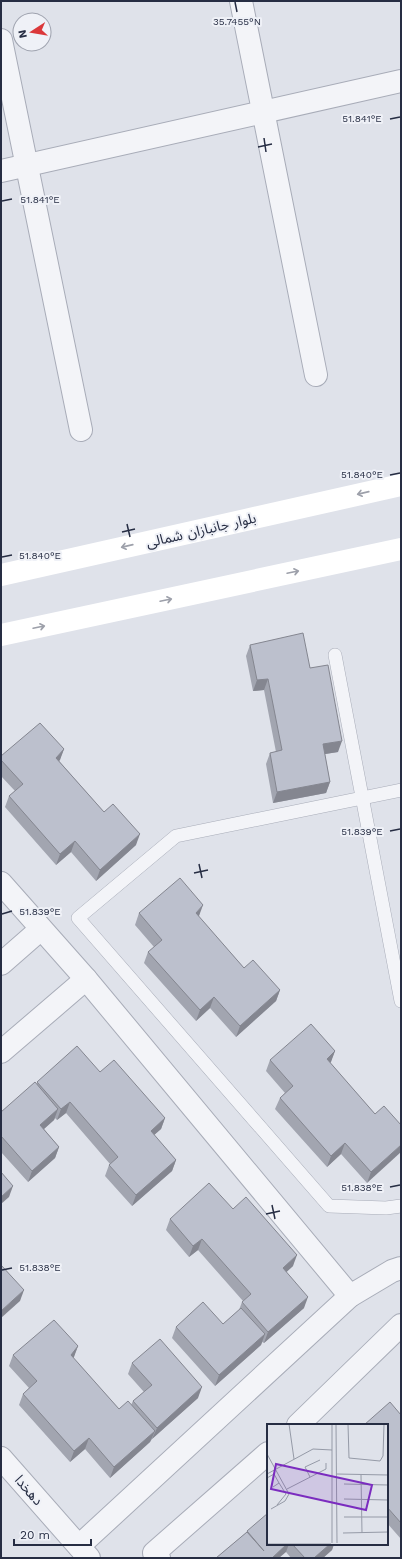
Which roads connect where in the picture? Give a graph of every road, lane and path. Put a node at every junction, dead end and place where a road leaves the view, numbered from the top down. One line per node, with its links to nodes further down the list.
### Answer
1 (241, 1): 4 (street)
2 (1, 40): 5 (street)
3 (401, 81): 4 (street)
4 (263, 112): 5 (street); 7 (street)
5 (26, 166): 6 (street); 8 (street)
6 (1, 172)
7 (316, 375)
8 (81, 430)
9 (401, 485): 11 (main road, بلوار جانبازان شمالی, one-way to 11)
10 (401, 549): 12 (main road, one-way to 10)
11 (1, 575)
12 (1, 635)
13 (335, 655): 15 (lane)
14 (401, 790): 15 (lane)
15 (363, 798): 20 (lane); 22 (lane)
16 (1, 883): 17 (street)
17 (41, 929): 18 (street); 19 (street)
18 (1, 964)
19 (86, 979): 21 (street); 24 (street)
20 (401, 1002)
21 (1, 1052)
22 (401, 1206)
23 (401, 1268): 24 (street)
24 (350, 1296): 29 (street)
25 (401, 1325): 26 (street)
26 (299, 1424)
27 (267, 1454): 30 (street)
28 (1, 1458): 29 (street, دهخدا)
29 (78, 1554)
30 (159, 1558)

